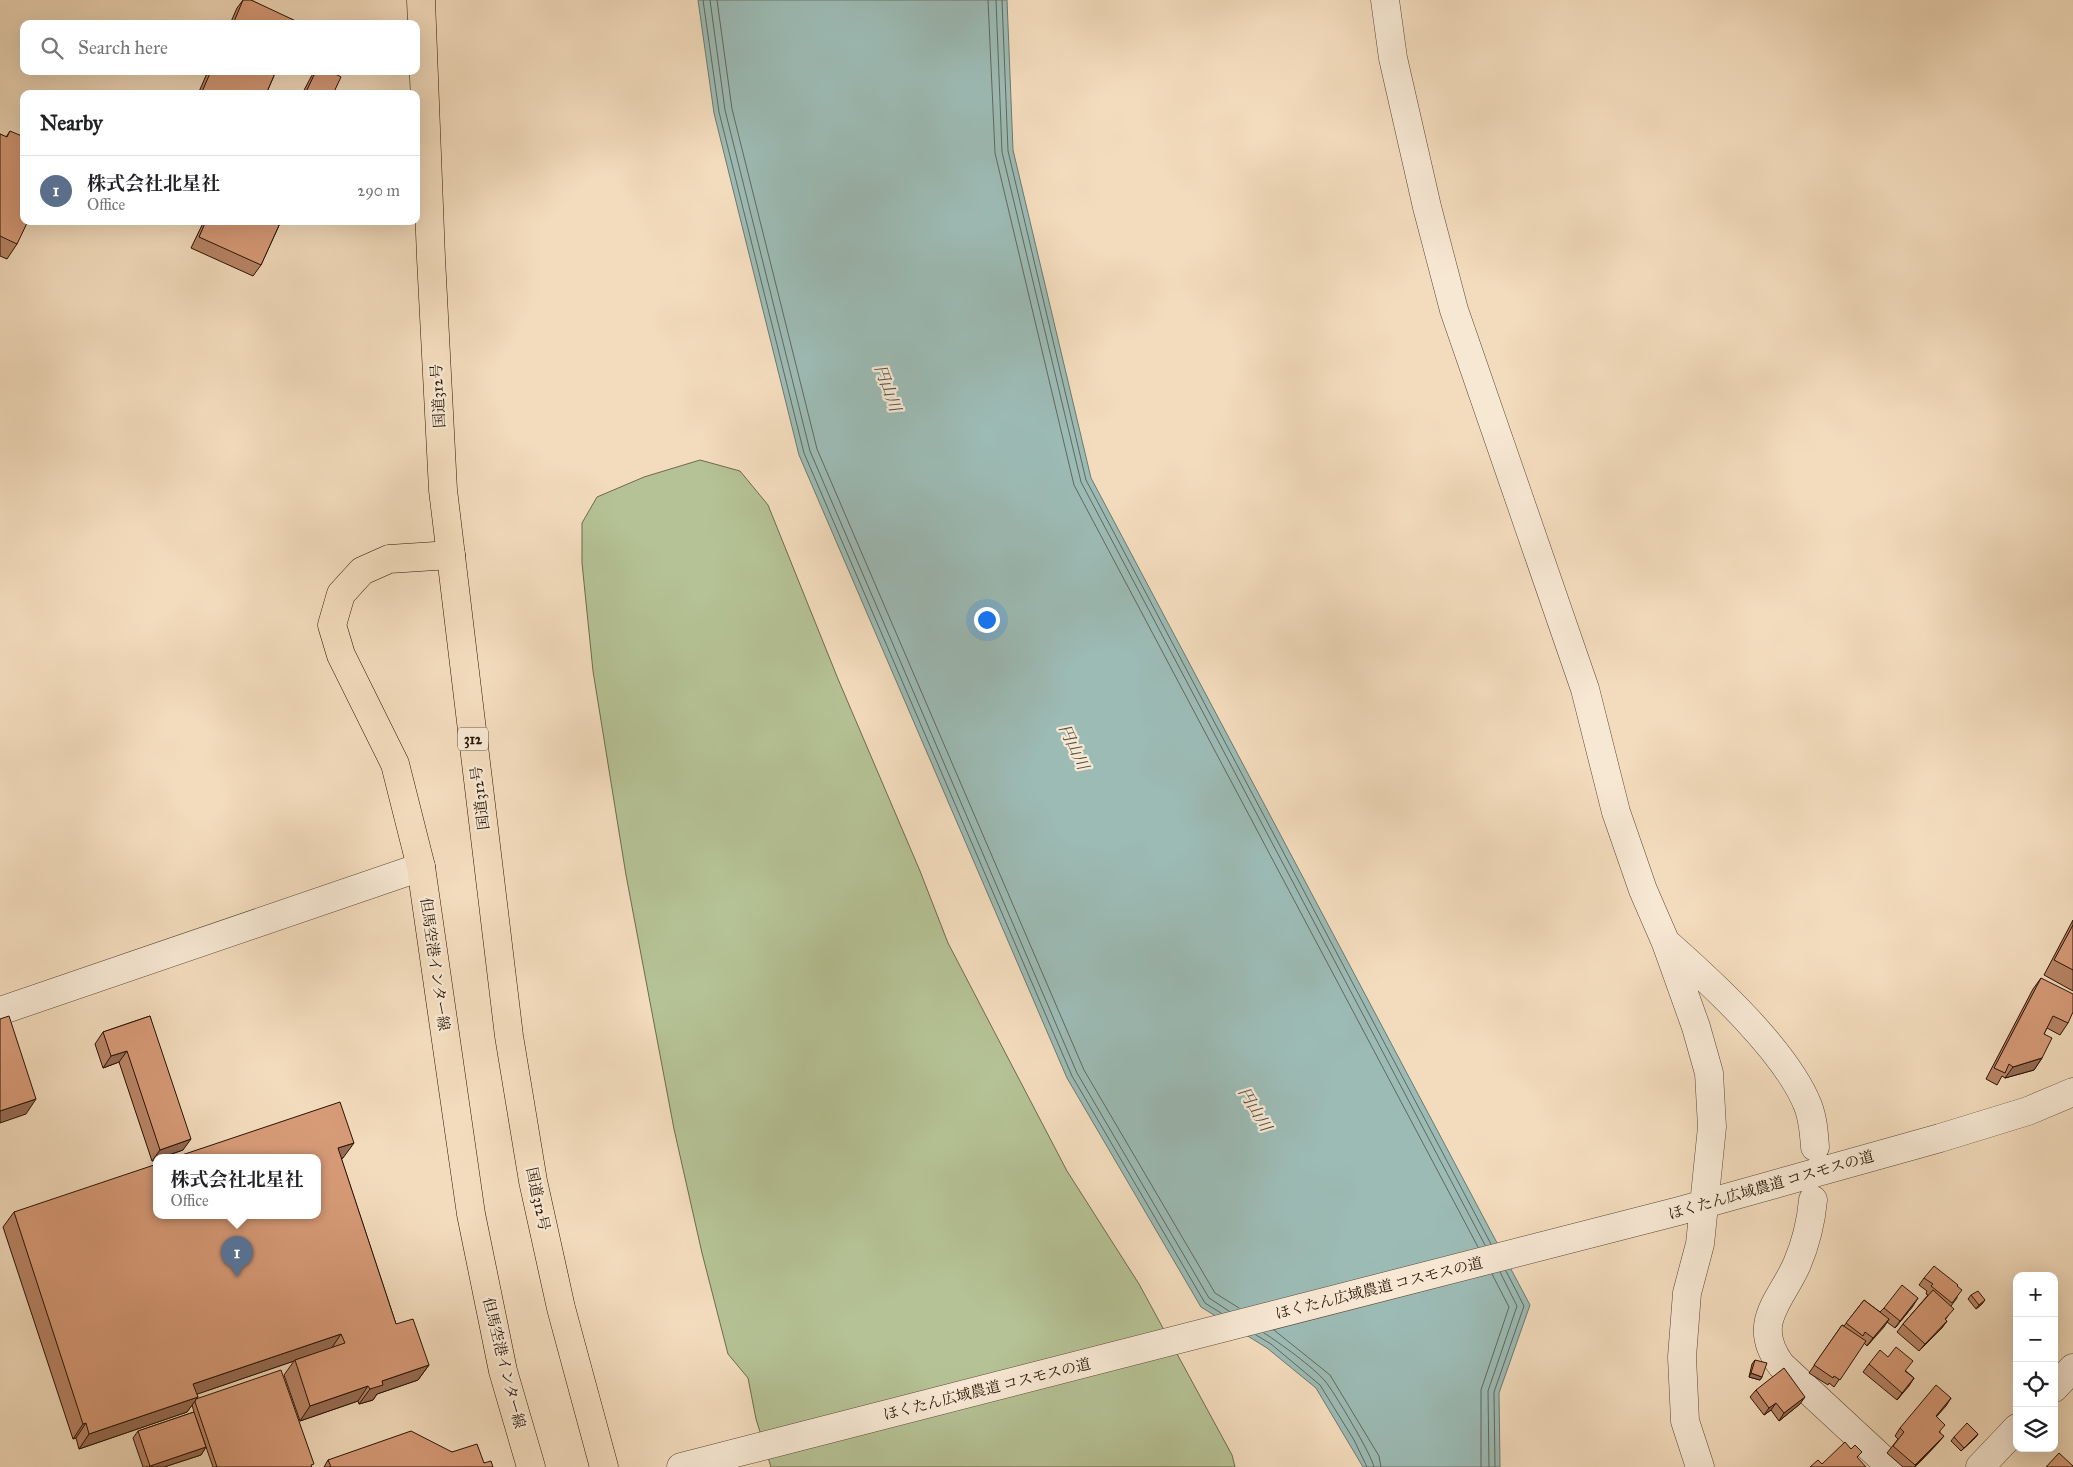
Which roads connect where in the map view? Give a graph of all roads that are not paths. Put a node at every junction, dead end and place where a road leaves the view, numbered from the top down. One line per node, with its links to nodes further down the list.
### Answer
1 (421, 0): 3 (main road, 国道312号 / 312)
2 (1386, 0): 5 (street)
3 (451, 555): 4 (main road, 但馬空港インター線); 15 (main road, 国道312号 / 312)
4 (421, 867): 6 (street); 14 (main road, 但馬空港インター線)
5 (1666, 943): 8 (street); 10 (street)
6 (0, 1011)
7 (2073, 1092): 10 (street, ほくたん広域農道 コスモスの道)
8 (1815, 1147)
9 (1813, 1200): 18 (street)
10 (1691, 1208): 16 (street, ほくたん広域農道 コスモスの道); 17 (street)
11 (2073, 1368): 12 (street)
12 (2058, 1384)
13 (2013, 1432): 19 (street)
14 (531, 1467)
15 (604, 1467)
16 (681, 1467)
17 (1700, 1467)
18 (1891, 1467)
19 (1980, 1467)

